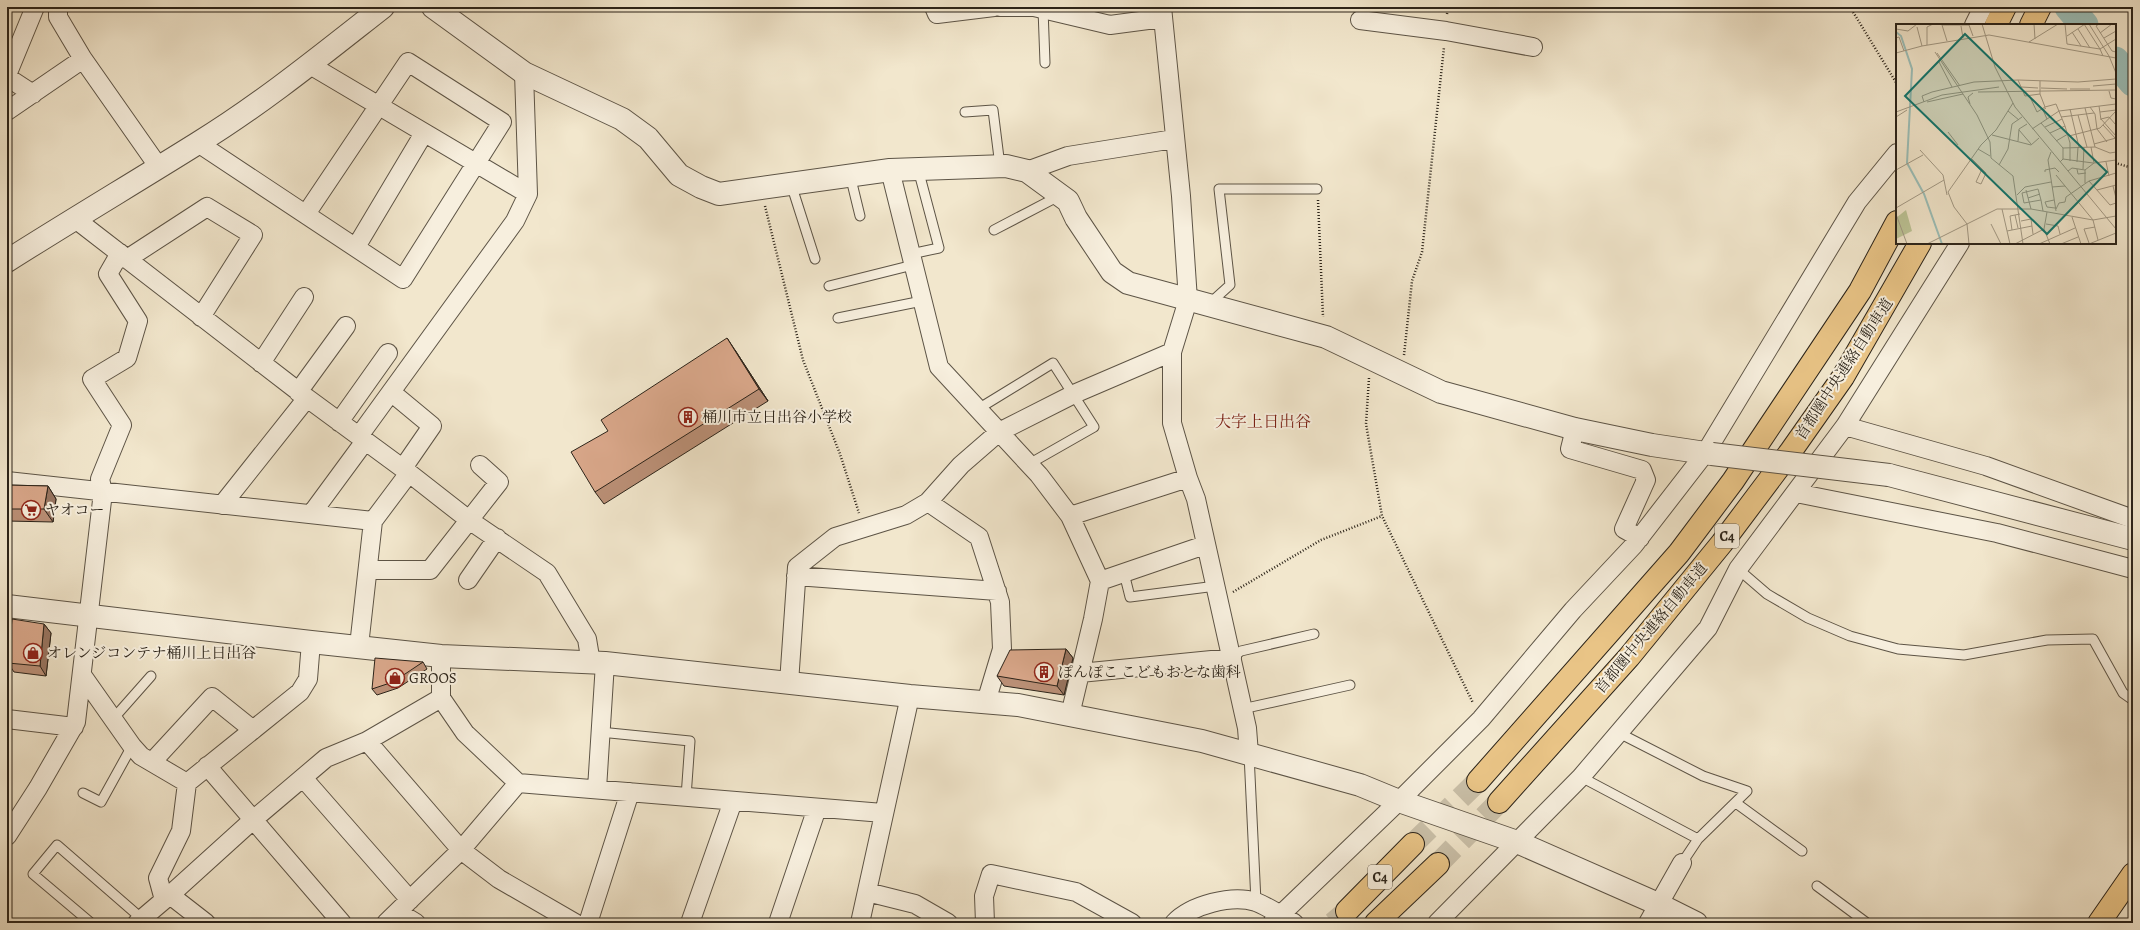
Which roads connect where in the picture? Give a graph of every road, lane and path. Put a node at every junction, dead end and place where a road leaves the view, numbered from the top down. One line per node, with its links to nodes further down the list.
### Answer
1 (35, 7): 25 (street)
2 (383, 7): 23 (street)
3 (433, 7): 24 (street)
4 (934, 7): 5 (street)
5 (994, 7)
6 (1000, 7): 13 (street)
7 (1448, 7): 19 (path)
8 (1850, 7): 26 (path)
9 (1983, 7): 16 (street)
10 (2005, 7): 17 (main road)
11 (2040, 7): 18 (main road)
12 (54, 8): 21 (street)
13 (1042, 9): 14 (street); 22 (lane)
14 (1162, 12): 32 (street)
15 (1360, 20): 19 (street)
16 (1974, 24)
17 (1996, 24)
18 (2032, 24)
19 (1446, 31): 20 (street); 73 (path)
20 (1533, 47)
21 (83, 59): 27 (street); 37 (street)
22 (1045, 63)
23 (310, 65): 28 (street); 33 (street)
24 (524, 73): 44 (street); 46 (street)
25 (7, 76): 27 (street)
26 (1896, 82)
27 (33, 94): 29 (street)
28 (379, 106): 31 (street); 35 (street); 49 (street)
29 (7, 111)
30 (965, 112): 38 (lane)
31 (424, 133): 35 (street); 56 (street)
32 (1174, 139): 42 (street); 64 (street)
33 (198, 143): 37 (street); 49 (street)
34 (1896, 153): 83 (street)
35 (476, 163): 46 (street); 56 (street)
36 (2116, 163): 39 (path)
37 (158, 166): 51 (street)
38 (1000, 166): 40 (street); 42 (street)
39 (2133, 168)
40 (918, 169): 41 (street); 59 (lane)
41 (890, 170): 43 (street); 59 (street)
42 (1027, 171): 47 (street)
43 (850, 176): 44 (street); 50 (lane)
44 (791, 184): 58 (lane)
45 (1317, 189): 64 (lane); 68 (path)
46 (528, 194): 74 (street)
47 (1060, 195): 53 (lane); 64 (street)
48 (764, 204): 99 (path)
49 (306, 214): 56 (street)
50 (860, 216)
51 (74, 218): 57 (street); 60 (street)
52 (1896, 224): 146 (main road, 首都圏中央連絡自動車道 / C4)
53 (994, 230)
54 (1919, 244): 155 (main road, 首都圏中央連絡自動車道 / C4)
55 (1959, 244): 79 (street)
56 (356, 247)
57 (123, 256): 65 (street); 65 (street); 89 (street)
58 (815, 259)
59 (912, 260): 61 (lane); 63 (street)
60 (7, 261)
61 (829, 286)
62 (304, 297): 72 (street)
63 (922, 301): 66 (lane); 77 (street)
64 (1198, 302): 68 (street); 69 (street)
65 (201, 316): 72 (street)
66 (838, 318)
67 (346, 326): 76 (street)
68 (1320, 335): 71 (street)
69 (1172, 352): 75 (street); 87 (street)
70 (388, 353): 78 (street)
71 (1370, 358): 73 (street); 95 (path)
72 (261, 363): 76 (street)
73 (1402, 373): 80 (street)
74 (391, 392): 82 (street); 86 (street)
75 (1074, 394): 77 (lane); 81 (street); 84 (lane)
76 (302, 395): 78 (street); 92 (street)
77 (978, 409): 81 (street)
78 (338, 422): 82 (street)
79 (1845, 426): 90 (street); 96 (street)
80 (1575, 429): 83 (street); 101 (street)
81 (999, 432): 84 (street); 91 (street)
82 (362, 439): 86 (street); 93 (street)
83 (1709, 453): 101 (street); 102 (street, bridge)
84 (1029, 464): 94 (street)
85 (480, 465): 97 (street)
86 (406, 470): 97 (street); 98 (street)
87 (1188, 478): 94 (street); 103 (street)
88 (7, 481): 89 (street)
89 (103, 492): 92 (street); 114 (street)
90 (1796, 493): 104 (street); 105 (street)
91 (928, 502): 99 (street); 111 (street)
92 (222, 505): 93 (street)
93 (312, 513): 98 (street)
94 (1070, 516): 110 (street)
95 (1382, 516): 112 (path); 133 (path)
96 (2133, 519)
97 (469, 520): 100 (street); 106 (street)
98 (373, 521): 106 (street)
99 (864, 528): 108 (street)
100 (497, 538): 109 (street); 120 (street)
101 (1640, 538): 133 (street)
102 (2133, 540)
103 (1205, 545): 107 (street); 112 (street)
104 (2133, 568)
105 (1738, 569): 128 (lane); 138 (street)
106 (368, 570): 117 (street)
107 (1124, 573): 110 (street); 112 (lane)
108 (796, 576): 111 (street); 124 (street)
109 (468, 580)
110 (1100, 581): 121 (street)
111 (997, 591): 129 (street)
112 (1218, 593): 119 (street)
113 (7, 606): 114 (street)
114 (88, 614): 116 (street); 122 (street)
115 (1314, 634): 119 (lane)
116 (311, 642): 117 (street); 136 (street)
117 (359, 646): 118 (street)
118 (441, 656): 120 (street); 127 (street)
119 (1232, 658): 121 (street); 130 (street)
120 (598, 663): 124 (street); 137 (street)
121 (1080, 673): 131 (street)
122 (82, 675): 132 (street); 135 (street)
123 (151, 676): 132 (lane)
124 (789, 683): 126 (street)
125 (1350, 686): 130 (lane)
126 (910, 696): 129 (street); 158 (street)
127 (441, 698): 139 (street); 148 (street)
128 (2133, 700)
129 (986, 702): 131 (street)
130 (1242, 709): 141 (street)
131 (1070, 715): 141 (street)
132 (113, 719): 140 (street)
133 (1481, 719): 154 (street)
134 (7, 720): 135 (street)
135 (74, 727): 160 (street)
136 (254, 730): 142 (street); 143 (street)
137 (600, 732): 149 (street); 152 (lane)
138 (1620, 733): 144 (street); 156 (lane)
139 (367, 741): 145 (street); 164 (street)
140 (132, 746): 142 (street); 151 (lane)
141 (1249, 754): 154 (street); 172 (lane)
142 (152, 762): 147 (street)
143 (207, 766): 147 (street); 159 (street)
144 (1581, 777): 161 (lane); 162 (street)
145 (304, 779): 159 (street); 175 (street)
146 (1478, 781)
147 (187, 783): 171 (street)
148 (518, 783): 149 (street); 164 (street)
149 (597, 789): 150 (street)
150 (630, 792): 152 (street); 183 (street)
151 (83, 793)
152 (686, 797): 153 (street)
153 (733, 800): 157 (street); 184 (street)
154 (1400, 802): 162 (street); 176 (street)
155 (1499, 802)
156 (1736, 803): 161 (lane); 165 (lane)
157 (817, 808): 158 (street); 185 (street)
158 (884, 813): 170 (street)
159 (254, 819): 171 (street); 181 (street)
160 (9, 828)
161 (1698, 839): 166 (lane)
162 (1517, 842): 173 (street); 192 (street)
163 (1413, 844): 174 (main road, C4)
164 (461, 850): 175 (street); 178 (street)
165 (1802, 851)
166 (1682, 863): 173 (street)
167 (1438, 864): 191 (main road, C4)
168 (2130, 885): 196 (main road)
169 (1817, 886): 195 (lane)
170 (867, 892): 186 (street); 187 (street)
171 (167, 897): 177 (street); 180 (street)
172 (1256, 902): 176 (street); 190 (street)
173 (1658, 904): 193 (street); 194 (street)
174 (1347, 911)
175 (398, 912): 182 (street)
176 (1282, 920)
177 (139, 921): 179 (lane)
178 (568, 921)
179 (91, 923)
180 (206, 923)
181 (342, 923)
182 (416, 923)
183 (588, 923)
184 (690, 923)
185 (778, 923)
186 (860, 923)
187 (948, 923)
188 (985, 923): 189 (street)
189 (1132, 923)
190 (1174, 923)
191 (1376, 923)
192 (1437, 923)
193 (1648, 923)
194 (1696, 923)
195 (1867, 923)
196 (2099, 923)

